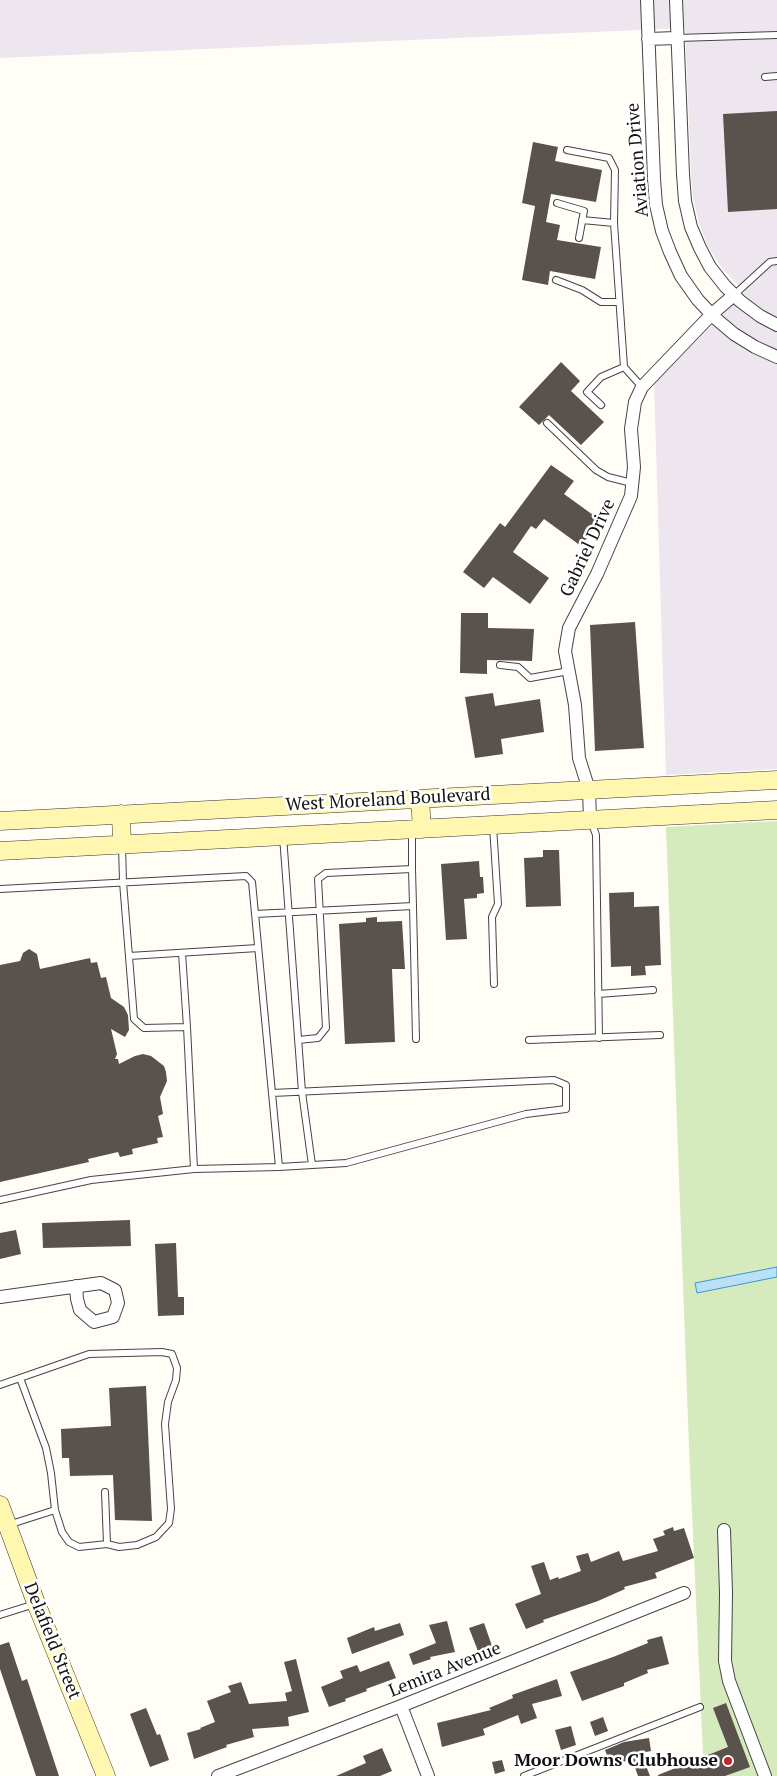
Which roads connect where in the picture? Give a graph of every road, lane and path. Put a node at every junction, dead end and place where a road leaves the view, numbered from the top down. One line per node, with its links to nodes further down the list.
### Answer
1 (647, 0): 5 (street, Aviation Drive)
2 (676, 0): 4 (street)
3 (777, 35): 4 (lane)
4 (677, 38): 5 (street); 15 (street)
5 (648, 40): 17 (street, Aviation Drive)
6 (777, 76): 7 (lane)
7 (765, 77)
8 (567, 150): 11 (lane)
9 (557, 203): 10 (lane)
10 (582, 220): 11 (lane); 12 (lane)
11 (614, 222): 16 (lane)
12 (579, 238)
13 (777, 261): 15 (lane)
14 (556, 280): 16 (lane)
15 (734, 295): 17 (street, Gabriel Drive); 18 (street)
16 (619, 302): 20 (lane)
17 (712, 314): 19 (street, Aviation Drive); 21 (street, Gabriel Drive)
18 (777, 325)
19 (777, 357)
20 (624, 367): 21 (lane); 22 (lane)
21 (642, 387): 24 (street, Gabriel Drive)
22 (601, 405)
23 (547, 423): 24 (lane)
24 (632, 483): 26 (street, Gabriel Drive)
25 (500, 665): 26 (lane)
26 (569, 671): 28 (street, Gabriel Drive)
27 (777, 780): 28 (street, West Moreland Boulevard)
28 (589, 790): 29 (street, West Moreland Boulevard); 33 (street, Gabriel Drive)
29 (420, 799): 30 (street, West Moreland Boulevard); 36 (street)
30 (281, 805): 32 (street, West Moreland Boulevard); 37 (street)
31 (777, 810): 33 (street, West Moreland Boulevard)
32 (121, 814): 34 (street, West Moreland Boulevard); 38 (street)
33 (590, 820): 35 (street, West Moreland Boulevard); 52 (lane)
34 (0, 821)
35 (493, 825): 36 (street, West Moreland Boulevard); 50 (lane)
36 (417, 829): 37 (street, West Moreland Boulevard); 40 (lane)
37 (283, 835): 38 (street, West Moreland Boulevard); 45 (lane)
38 (122, 844): 39 (street, West Moreland Boulevard); 41 (lane)
39 (0, 851)
40 (412, 869): 43 (lane); 44 (lane)
41 (123, 882): 42 (lane); 46 (lane); 49 (lane)
42 (0, 889)
43 (413, 906): 44 (lane); 55 (lane)
44 (320, 909): 45 (lane); 57 (lane)
45 (289, 911): 46 (lane); 57 (lane)
46 (255, 914): 47 (lane)
47 (258, 948): 48 (lane); 60 (lane)
48 (182, 953): 49 (lane); 53 (lane)
49 (129, 956): 53 (lane)
50 (494, 984)
51 (653, 990): 52 (lane)
52 (598, 994): 56 (lane)
53 (187, 1027): 63 (lane)
54 (660, 1036): 56 (lane)
55 (416, 1038)
56 (599, 1038): 58 (lane)
57 (298, 1040): 59 (lane)
58 (529, 1040)
59 (302, 1092): 60 (lane); 61 (lane); 61 (lane)
60 (272, 1093): 62 (lane)
61 (312, 1165): 62 (lane)
62 (278, 1167): 63 (lane)
63 (194, 1169): 64 (lane)
64 (0, 1200)
65 (76, 1286): 66 (street)
66 (0, 1297)
67 (20, 1378): 68 (lane); 71 (lane); 74 (lane)
68 (0, 1385)
69 (105, 1492): 74 (lane)
70 (0, 1505): 72 (street, Delafield Street)
71 (55, 1510): 72 (lane); 74 (lane)
72 (4, 1527): 76 (street, Delafield Street)
73 (724, 1530): 84 (street)
74 (107, 1544)
75 (684, 1593): 78 (street, Lemira Avenue)
76 (36, 1603): 77 (lane); 80 (street, Delafield Street)
77 (0, 1615)
78 (401, 1706): 81 (street, Lemira Avenue); 82 (street)
79 (700, 1707): 83 (lane)
80 (106, 1776)
81 (218, 1776)
82 (428, 1776)
83 (524, 1776)
84 (765, 1776)

